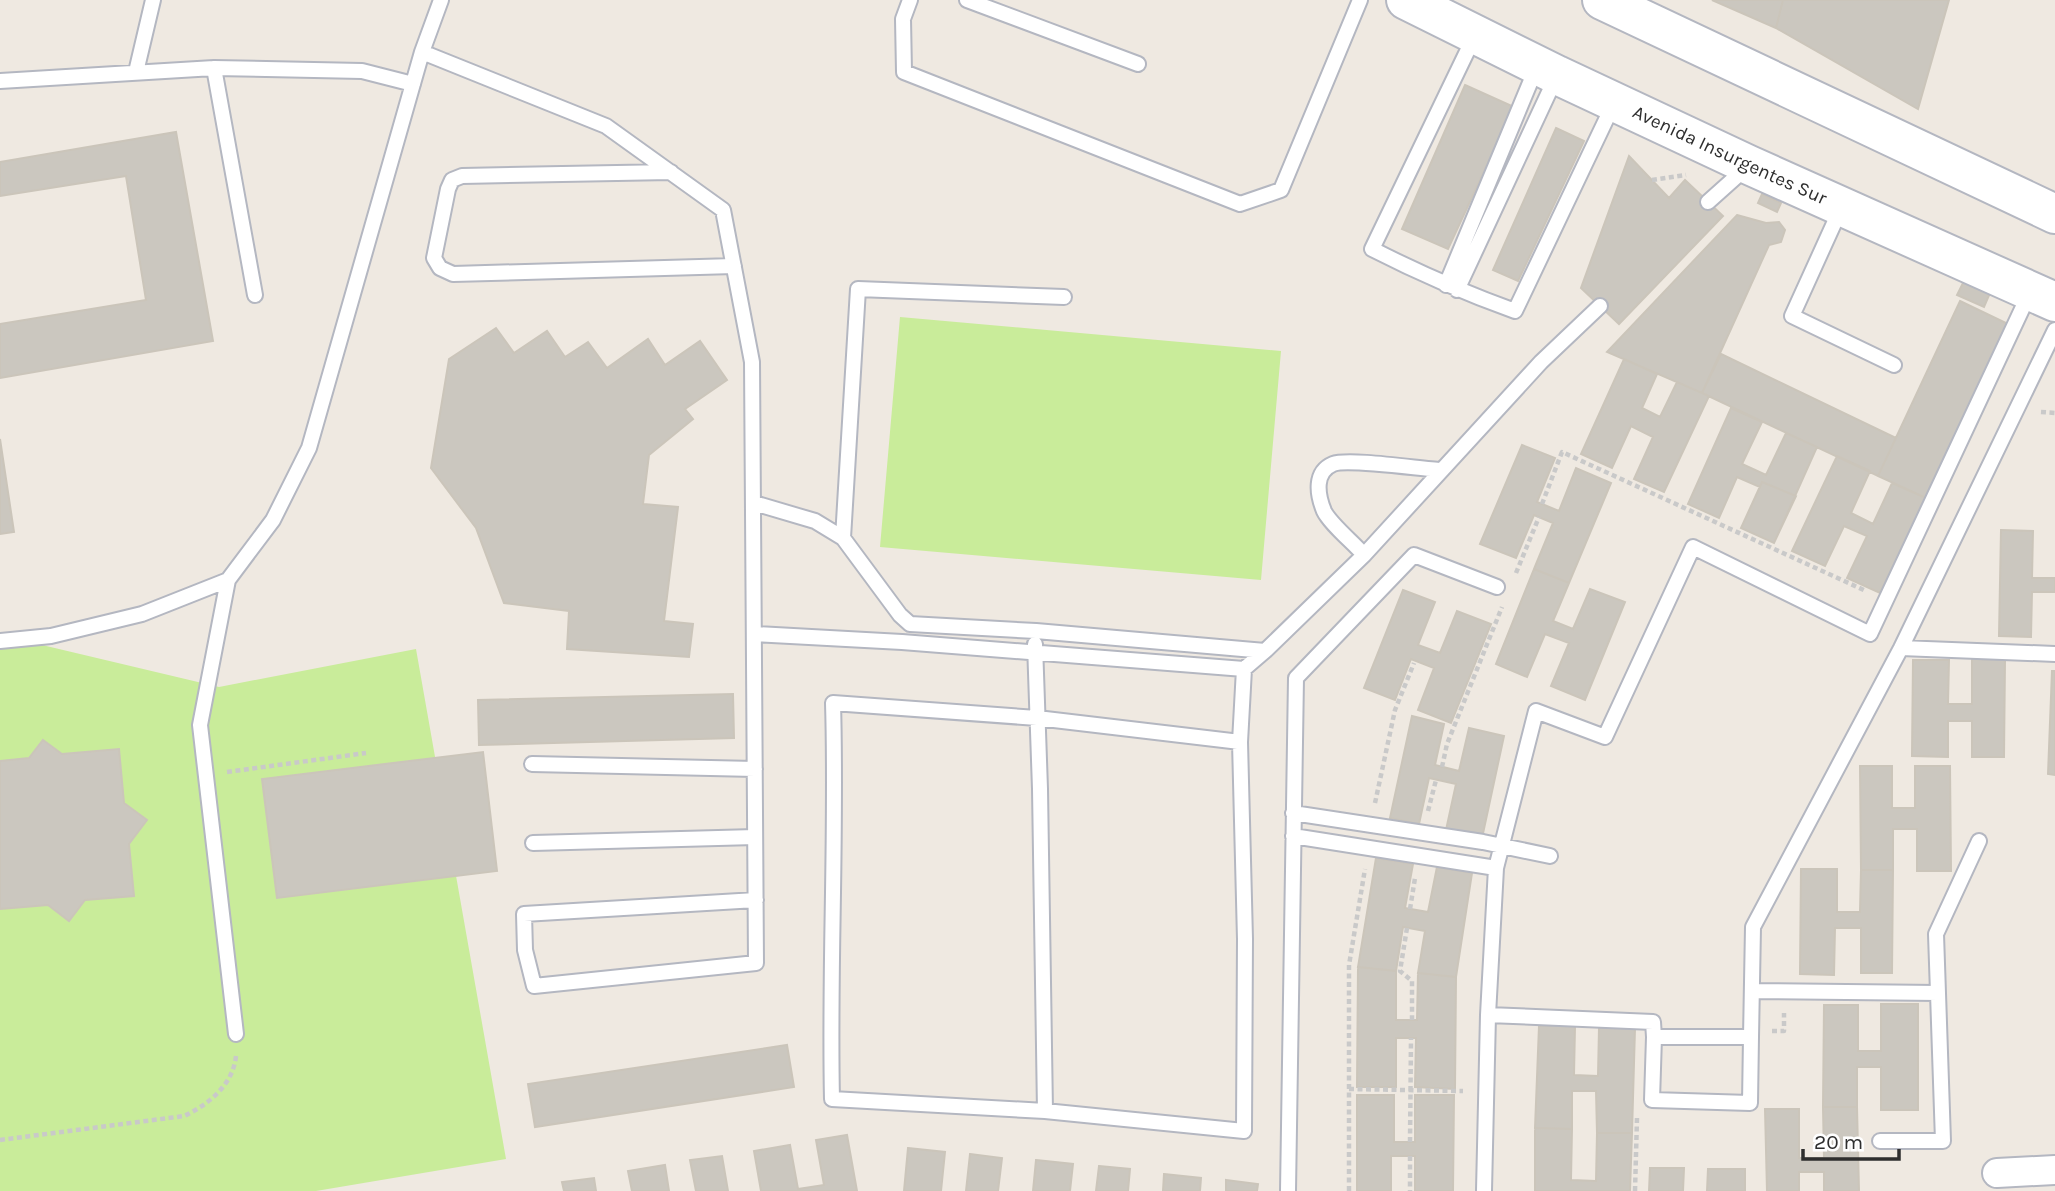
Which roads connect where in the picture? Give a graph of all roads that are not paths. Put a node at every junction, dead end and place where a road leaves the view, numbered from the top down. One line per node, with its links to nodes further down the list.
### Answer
1 (153, 0): 13 (lane)
2 (441, 0): 9 (lane)
3 (910, 0): 5 (lane)
4 (967, 0): 10 (lane)
5 (1360, 0)
6 (1406, 0): 8 (main road, Avenida Insurgentes Sur)
7 (1602, 0): 21 (main road)
8 (1475, 34): 12 (main road, Avenida Insurgentes Sur); 23 (lane)
9 (422, 52): 15 (lane); 18 (lane)
10 (1138, 64)
11 (214, 68): 13 (lane); 15 (lane); 24 (lane)
12 (1547, 70): 16 (main road, Avenida Insurgentes Sur); 23 (lane); 23 (lane)
13 (136, 72): 14 (lane)
14 (0, 80)
15 (413, 84): 34 (lane)
16 (1614, 102): 17 (main road, Avenida Insurgentes Sur); 23 (lane)
17 (1749, 165): 19 (lane); 20 (main road, Avenida Insurgentes Sur)
18 (671, 172): 22 (lane); 22 (lane)
19 (1708, 202)
20 (1842, 207): 26 (main road, Avenida Insurgentes Sur); 29 (lane)
21 (2055, 214)
22 (734, 266): 31 (lane)
23 (1451, 288)
24 (255, 295)
25 (1064, 297): 32 (lane)
26 (2043, 297): 55 (lane)
27 (1600, 306): 30 (lane)
28 (2055, 330): 41 (lane)
29 (1894, 365)
30 (1441, 470): 33 (lane); 33 (lane)
31 (754, 503): 32 (lane); 38 (lane)
32 (843, 538): 36 (lane)
33 (1364, 555): 42 (lane)
34 (228, 580): 39 (lane); 62 (lane)
35 (1497, 587): 50 (lane)
36 (910, 624): 37 (lane); 40 (lane)
37 (1036, 631): 42 (lane); 43 (lane)
38 (755, 634): 40 (lane); 49 (lane)
39 (0, 641)
40 (911, 643): 43 (lane)
41 (1900, 648): 44 (lane); 59 (lane)
42 (1265, 651): 45 (lane)
43 (1035, 652): 45 (lane); 46 (lane)
44 (2055, 654)
45 (1244, 669): 47 (lane)
46 (1037, 718): 47 (lane); 65 (lane); 65 (lane)
47 (1240, 741): 65 (lane)
48 (532, 764): 49 (lane)
49 (755, 769): 51 (lane)
50 (1293, 813): 52 (lane); 55 (lane)
51 (755, 836): 54 (lane); 58 (lane)
52 (1293, 836): 57 (lane); 69 (lane)
53 (1979, 841): 60 (lane)
54 (533, 843)
55 (1501, 846): 56 (lane); 57 (lane)
56 (1550, 856)
57 (1496, 868): 61 (lane)
58 (756, 900): 58 (lane)
59 (1752, 991): 60 (lane); 64 (lane)
60 (1938, 993): 66 (lane)
61 (1488, 1015): 63 (lane); 70 (lane)
62 (236, 1034)
63 (1654, 1037): 64 (lane); 64 (lane)
64 (1751, 1037)
65 (1045, 1111)
66 (1880, 1141)
67 (2055, 1170): 68 (street)
68 (1997, 1173)
69 (1287, 1191)
70 (1484, 1191)

